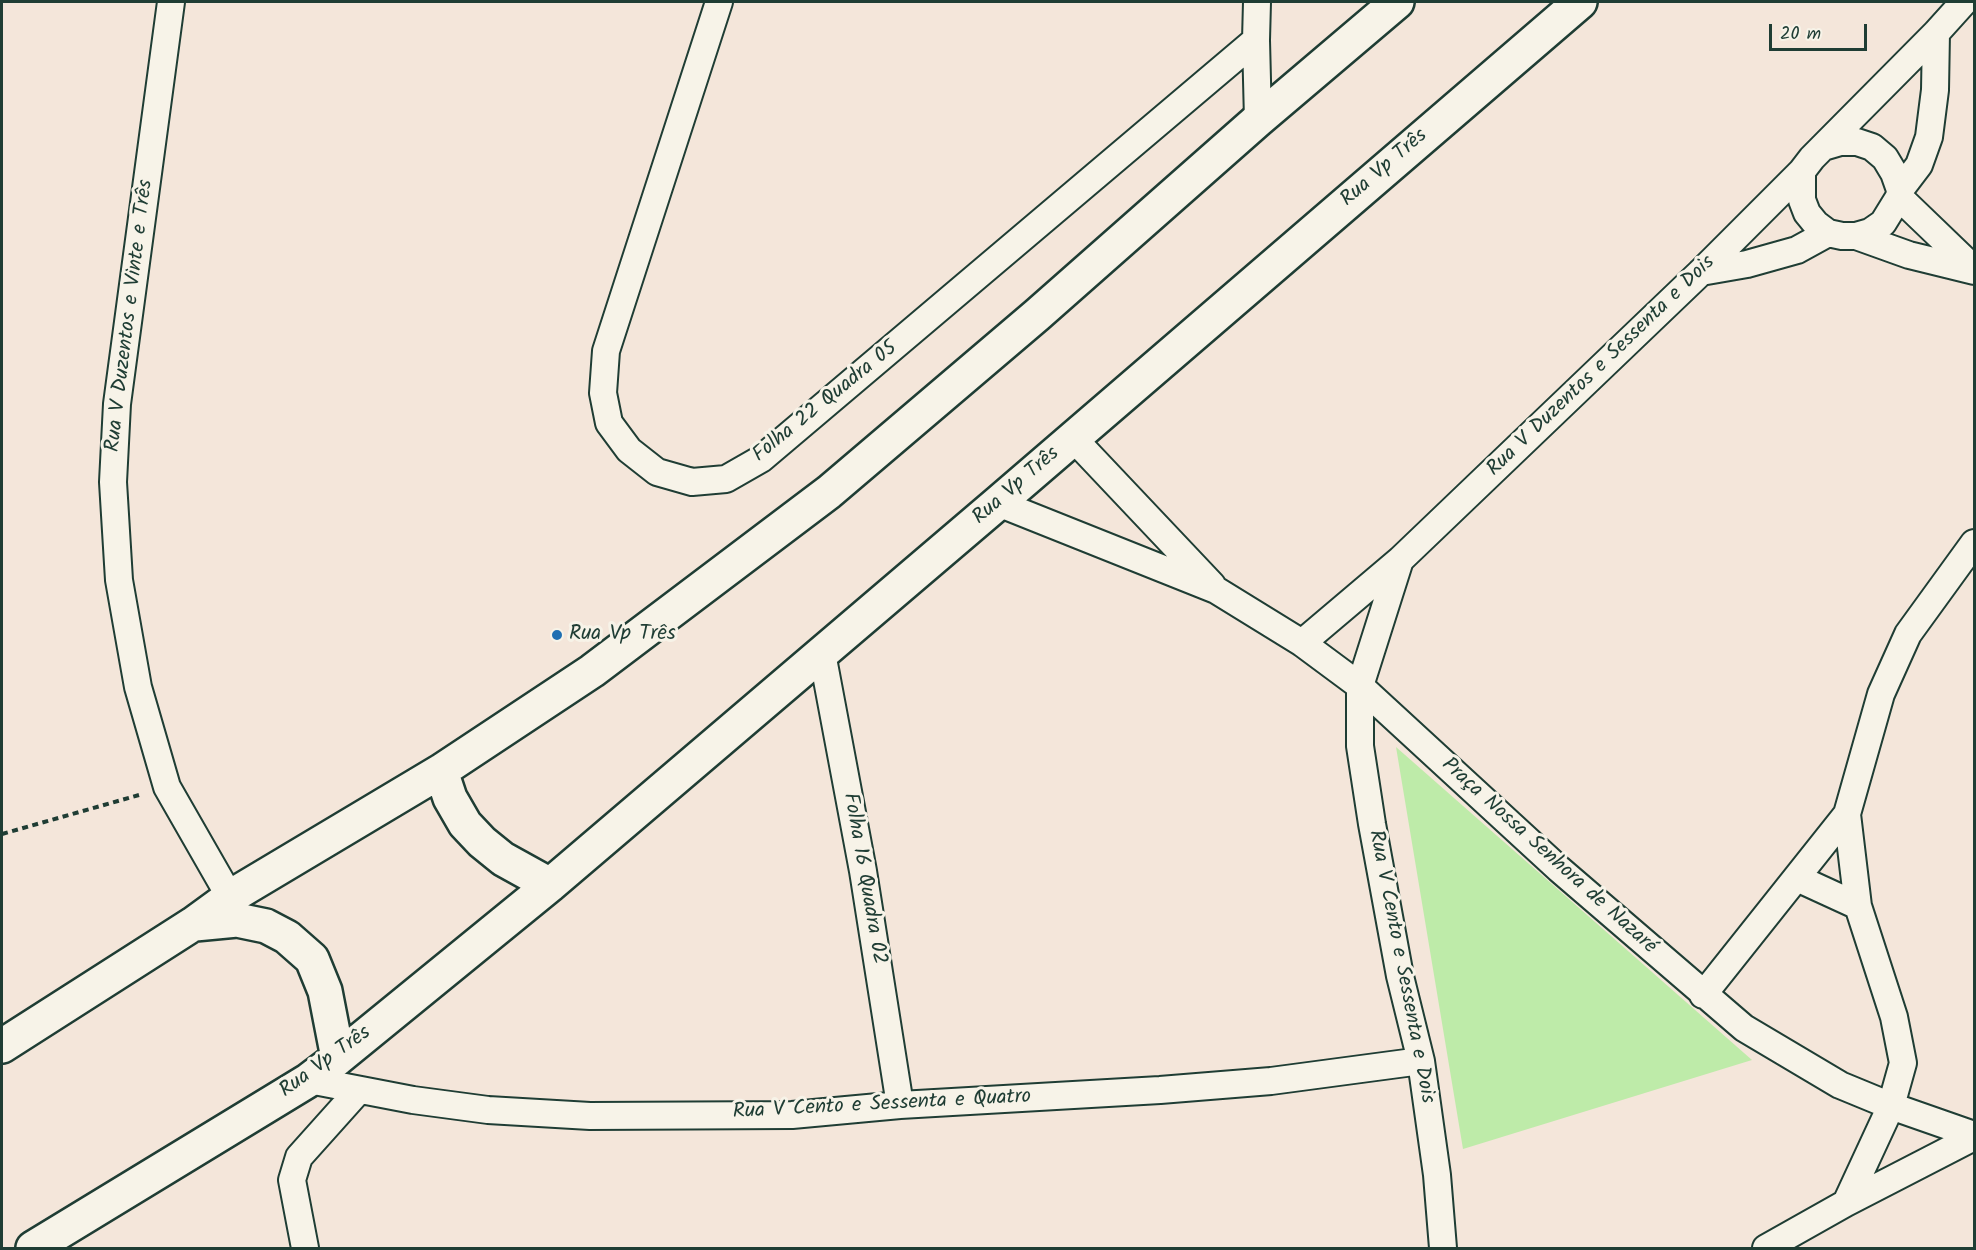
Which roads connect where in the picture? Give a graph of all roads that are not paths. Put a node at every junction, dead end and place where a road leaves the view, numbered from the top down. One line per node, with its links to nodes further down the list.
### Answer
1 (171, 2): 28 (street, Rua V Duzentos e Vinte e Três)
2 (719, 2): 8 (street, Folha 22 Quadra 05)
3 (1257, 2): 8 (street)
4 (1397, 2): 9 (main road)
5 (1580, 2): 16 (main road, Rua Vp Três)
6 (1964, 2): 7 (street, Rua V Duzentos e Sessenta e Dois)
7 (1936, 33): 10 (street, Rua V Duzentos e Sessenta e Dois); 11 (street)
8 (1256, 40): 9 (street)
9 (1258, 120): 24 (main road)
10 (1813, 159): 11 (street); 12 (street); 15 (street, Rua V Duzentos e Sessenta e Dois)
11 (1900, 194): 13 (street); 14 (street)
12 (1828, 232): 13 (street); 15 (street)
13 (1856, 237): 14 (street)
14 (1974, 270)
15 (1701, 272): 19 (street, Rua V Duzentos e Sessenta e Dois)
16 (1073, 438): 17 (main road, Rua Vp Três); 20 (street, Praça Nossa Senhora de Nazaré)
17 (998, 503): 20 (street, Praça Nossa Senhora de Nazaré); 22 (main road, Rua Vp Três)
18 (1974, 543): 25 (street)
19 (1400, 560): 21 (street, Rua V Duzentos e Sessenta e Dois); 23 (street, Rua V Duzentos e Sessenta e Dois)
20 (1216, 590): 21 (street, Praça Nossa Senhora de Nazaré)
21 (1302, 643): 23 (street, Praça Nossa Senhora de Nazaré)
22 (822, 653): 27 (main road, Rua Vp Três); 37 (street, Folha 16 Quadra 02)
23 (1360, 686): 31 (street, Praça Nossa Senhora de Nazaré); 34 (street, Rua V Cento e Sessenta e Dois)
24 (441, 771): 27 (main road); 28 (main road)
25 (1847, 814): 26 (street); 29 (street)
26 (1797, 878): 29 (street); 31 (street)
27 (550, 885): 33 (main road, Rua Vp Três)
28 (230, 897): 30 (main road)
29 (1858, 906): 38 (street)
30 (193, 924): 32 (main road); 33 (main road)
31 (1704, 995): 38 (street, Praça Nossa Senhora de Nazaré)
32 (2, 1046)
33 (338, 1058): 35 (main road, Rua Vp Três)
34 (1421, 1061): 37 (street, Rua V Cento e Sessenta e Quatro); 43 (street, Rua V Cento e Sessenta e Dois)
35 (309, 1080): 36 (street, Rua V Cento e Sessenta e Quatro); 41 (main road, Rua Vp Três)
36 (359, 1090): 37 (street, Rua V Cento e Sessenta e Quatro); 42 (street)
37 (900, 1105)
38 (1891, 1106): 39 (street, Praça Nossa Senhora de Nazaré); 40 (street)
39 (1974, 1136): 40 (street)
40 (1846, 1203): 44 (street)
41 (54, 1244)
42 (305, 1248)
43 (1443, 1248)
44 (1766, 1248)

